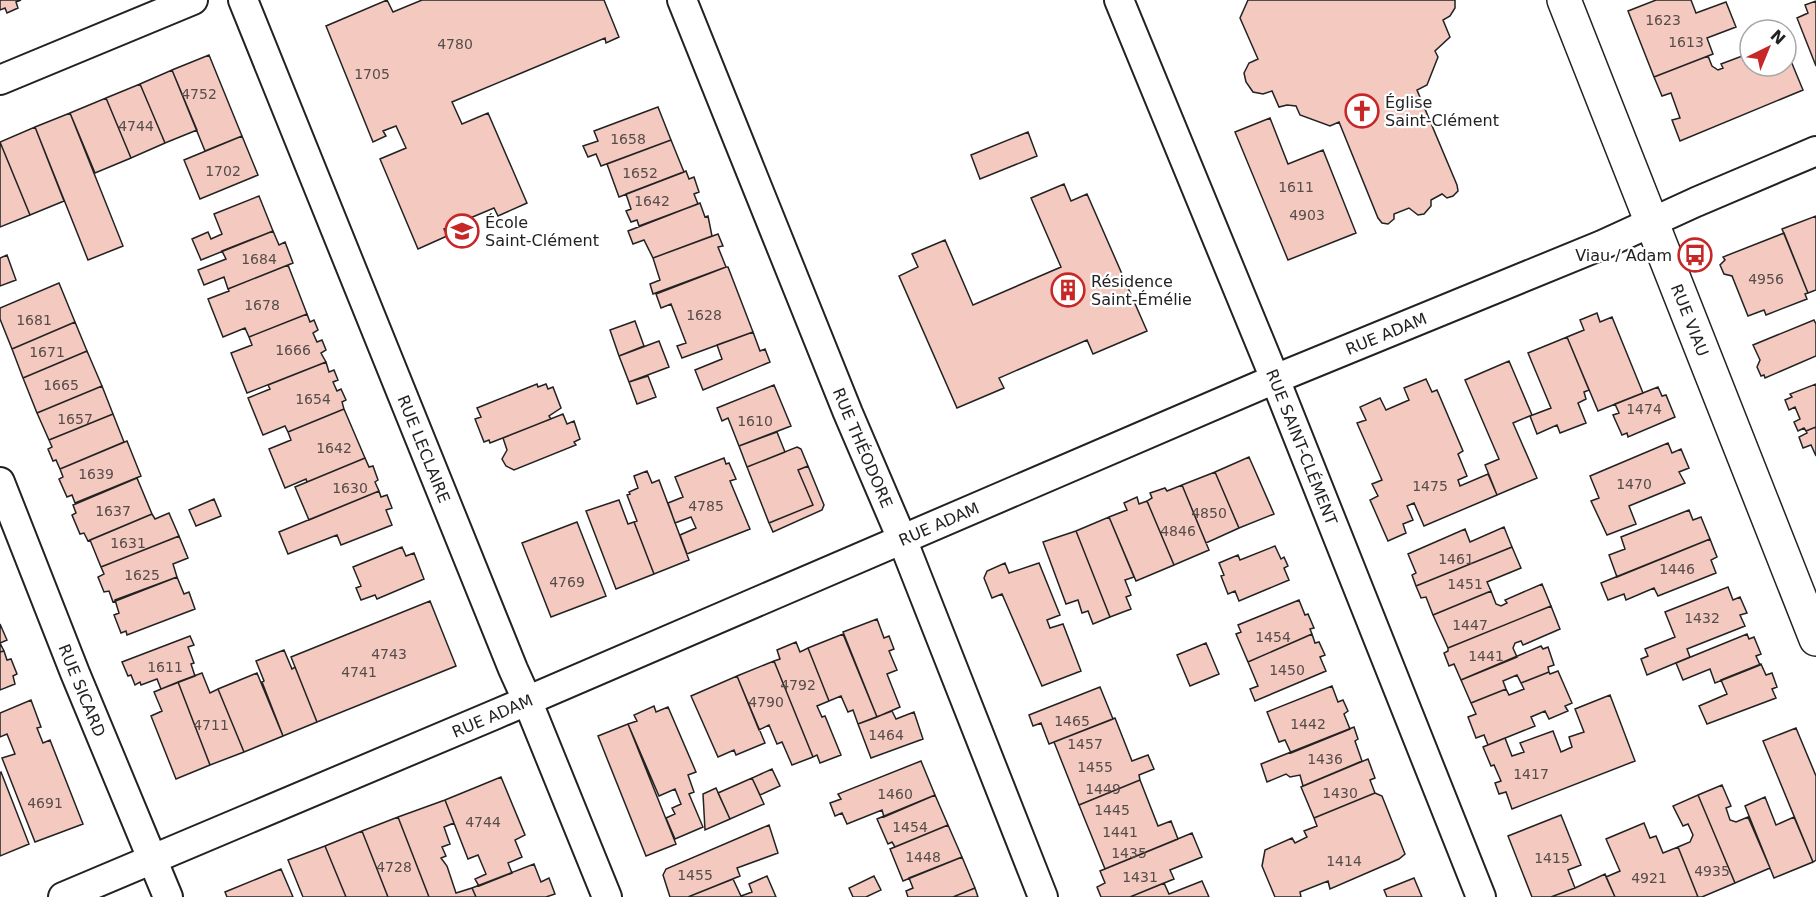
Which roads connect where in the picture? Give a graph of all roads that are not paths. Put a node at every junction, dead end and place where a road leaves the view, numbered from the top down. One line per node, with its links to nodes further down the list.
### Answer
1 (194, 0): 6 (street)
2 (243, 0): 13 (street, RUE LECLAIRE)
3 (682, 0): 11 (street, RUE THÉODORE)
4 (1119, 0): 9 (street, RUE SAINT-CLÉMENT)
5 (1564, 0): 8 (main road, RUE VIAU)
6 (0, 80)
7 (1816, 151): 8 (street, RUE ADAM)
8 (1653, 222): 9 (street, RUE ADAM); 12 (main road, RUE VIAU)
9 (1275, 379): 11 (street, RUE ADAM); 19 (street, RUE SAINT-CLÉMENT)
10 (0, 482): 14 (street, RUE SICARD)
11 (902, 539): 13 (street, RUE ADAM); 18 (street, RUE THÉODORE)
12 (1816, 639)
13 (527, 700): 14 (street, RUE ADAM); 17 (street, RUE LECLAIRE)
14 (152, 859): 15 (street, RUE ADAM); 16 (street, RUE SICARD)
15 (63, 897)
16 (168, 897)
17 (607, 897)
18 (1043, 897)
19 (1481, 897)

